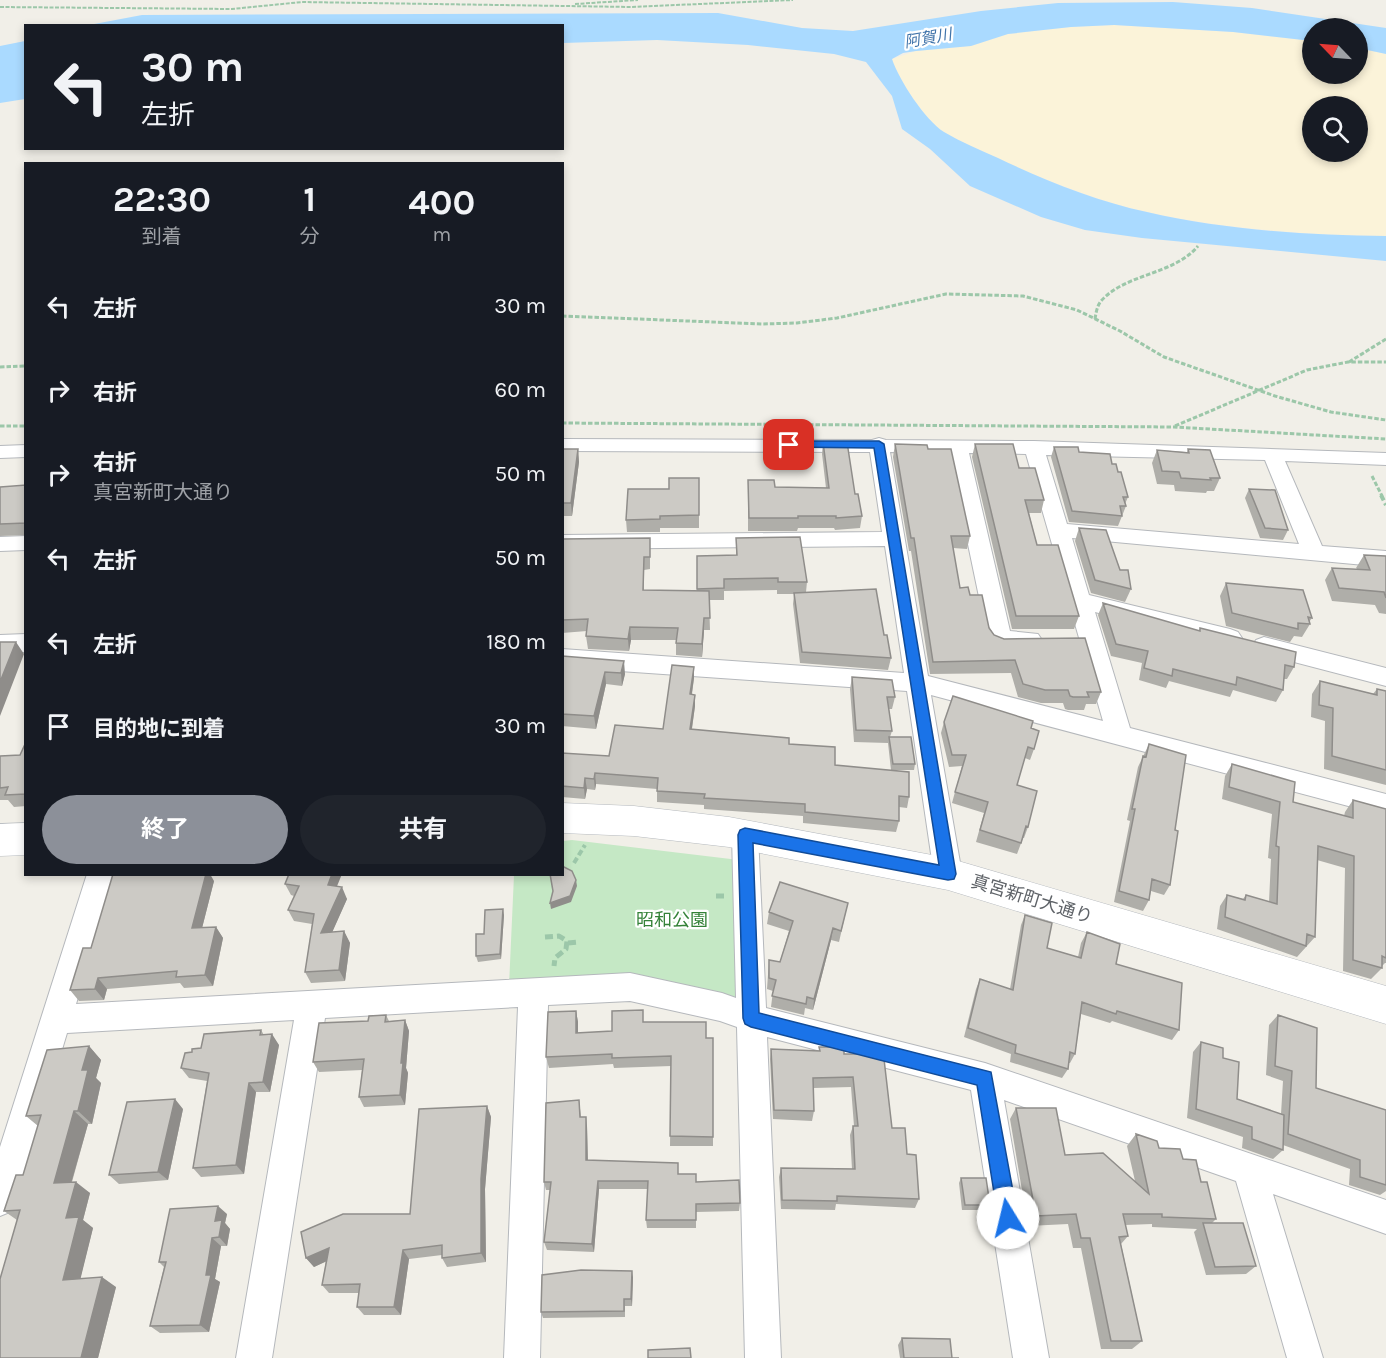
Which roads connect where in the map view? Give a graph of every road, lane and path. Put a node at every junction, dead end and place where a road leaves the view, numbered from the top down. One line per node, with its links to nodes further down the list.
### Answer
1 (638, 0): 5 (path)
2 (750, 0): 4 (path)
3 (793, 0): 4 (path)
4 (742, 3): 5 (path)
5 (574, 4): 6 (path)
6 (0, 7)
7 (1198, 246): 9 (path)
8 (564, 316): 9 (path)
9 (1095, 319): 15 (path)
10 (1386, 339): 11 (path)
11 (1348, 362): 12 (path); 15 (path)
12 (1386, 362)
13 (24, 366): 14 (path)
14 (0, 367)
15 (1258, 390): 16 (path); 20 (path)
16 (1386, 420)
17 (564, 423): 20 (path)
18 (0, 426): 19 (path)
19 (24, 426)
20 (1174, 427): 21 (path)
21 (1386, 439)
22 (879, 444): 23 (street); 24 (street); 34 (street)
23 (564, 446)
24 (957, 446): 25 (street); 41 (street)
25 (1034, 447): 28 (street); 33 (street)
26 (24, 451): 27 (street)
27 (0, 452)
28 (1272, 454): 29 (street); 38 (street)
29 (1386, 459)
30 (1371, 475): 31 (path)
31 (1385, 500): 32 (path)
32 (1386, 505)
33 (1058, 531): 38 (street); 40 (street)
34 (895, 539): 35 (street); 46 (street)
35 (564, 542)
36 (24, 543): 37 (street)
37 (0, 544)
38 (1314, 553): 39 (street)
39 (1386, 559)
40 (1078, 600): 41 (street); 45 (street)
41 (1072, 639): 47 (street)
42 (24, 643): 43 (street)
43 (0, 644)
44 (564, 658): 46 (street)
45 (1386, 677)
46 (919, 683): 47 (street); 54 (street)
47 (1120, 736): 48 (street)
48 (1386, 805)
49 (574, 831): 50 (street, 真宮新町大通り); 53 (path)
50 (745, 835): 54 (street, 真宮新町大通り); 62 (street)
51 (24, 839): 52 (street)
52 (0, 840)
53 (574, 863)
54 (948, 874): 61 (street, 真宮新町大通り)
55 (100, 876): 63 (street)
56 (545, 936): 58 (path)
57 (579, 942): 58 (path)
58 (568, 943): 59 (path)
59 (542, 992): 60 (street); 62 (street); 69 (street)
60 (312, 1004): 63 (street); 68 (street)
61 (1386, 1005)
62 (751, 1018): 64 (street); 70 (street)
63 (56, 1019): 66 (street)
64 (985, 1078): 65 (street); 71 (street)
65 (1249, 1170): 67 (street); 72 (street)
66 (1, 1194)
67 (1386, 1217)
68 (254, 1358)
69 (522, 1358)
70 (763, 1358)
71 (1031, 1358)
72 (1305, 1358)

